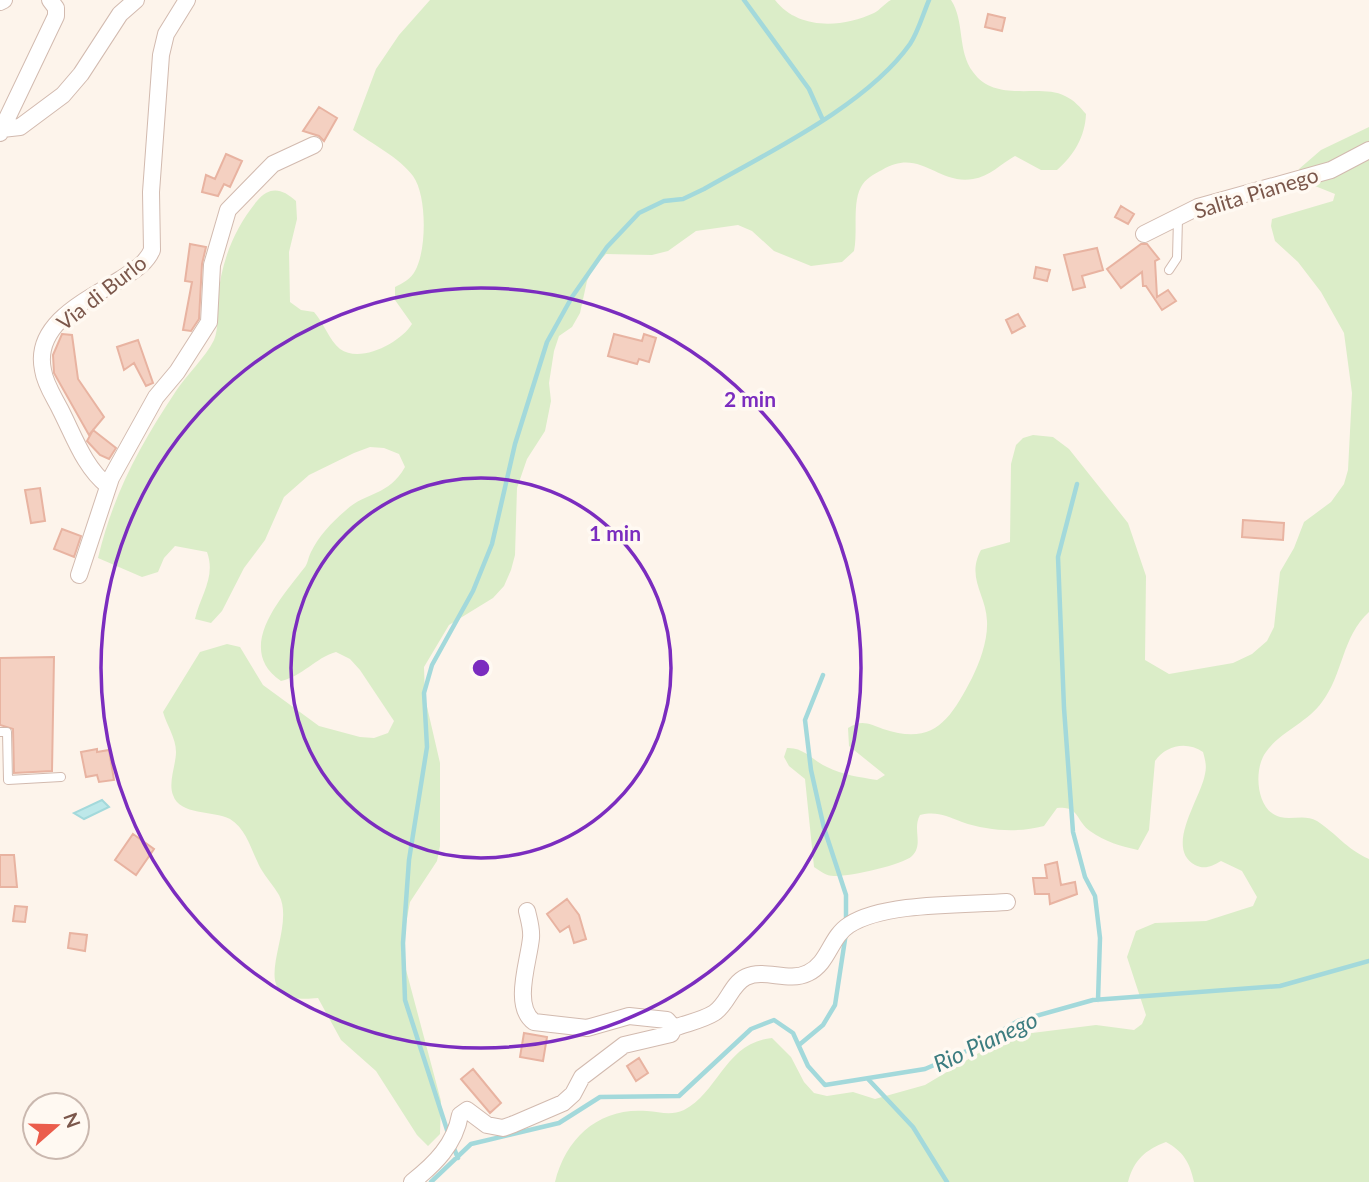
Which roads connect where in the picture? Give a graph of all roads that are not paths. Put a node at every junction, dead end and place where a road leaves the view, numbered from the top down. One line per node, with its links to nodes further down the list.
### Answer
1 (50, 0): 4 (street)
2 (136, 0): 4 (street)
3 (187, 0): 10 (street, Via di Burlo)
4 (1, 131)
5 (314, 145): 10 (street)
6 (1369, 150): 7 (street, Salita Pianego)
7 (1178, 218): 8 (street, Salita Pianego); 9 (lane)
8 (1144, 234)
9 (1169, 270)
10 (108, 486): 11 (street)
11 (79, 575)
12 (0, 732): 13 (lane)
13 (61, 777)
14 (1007, 902): 16 (street)
15 (527, 911): 16 (street)
16 (674, 1028): 17 (street)
17 (412, 1182)

